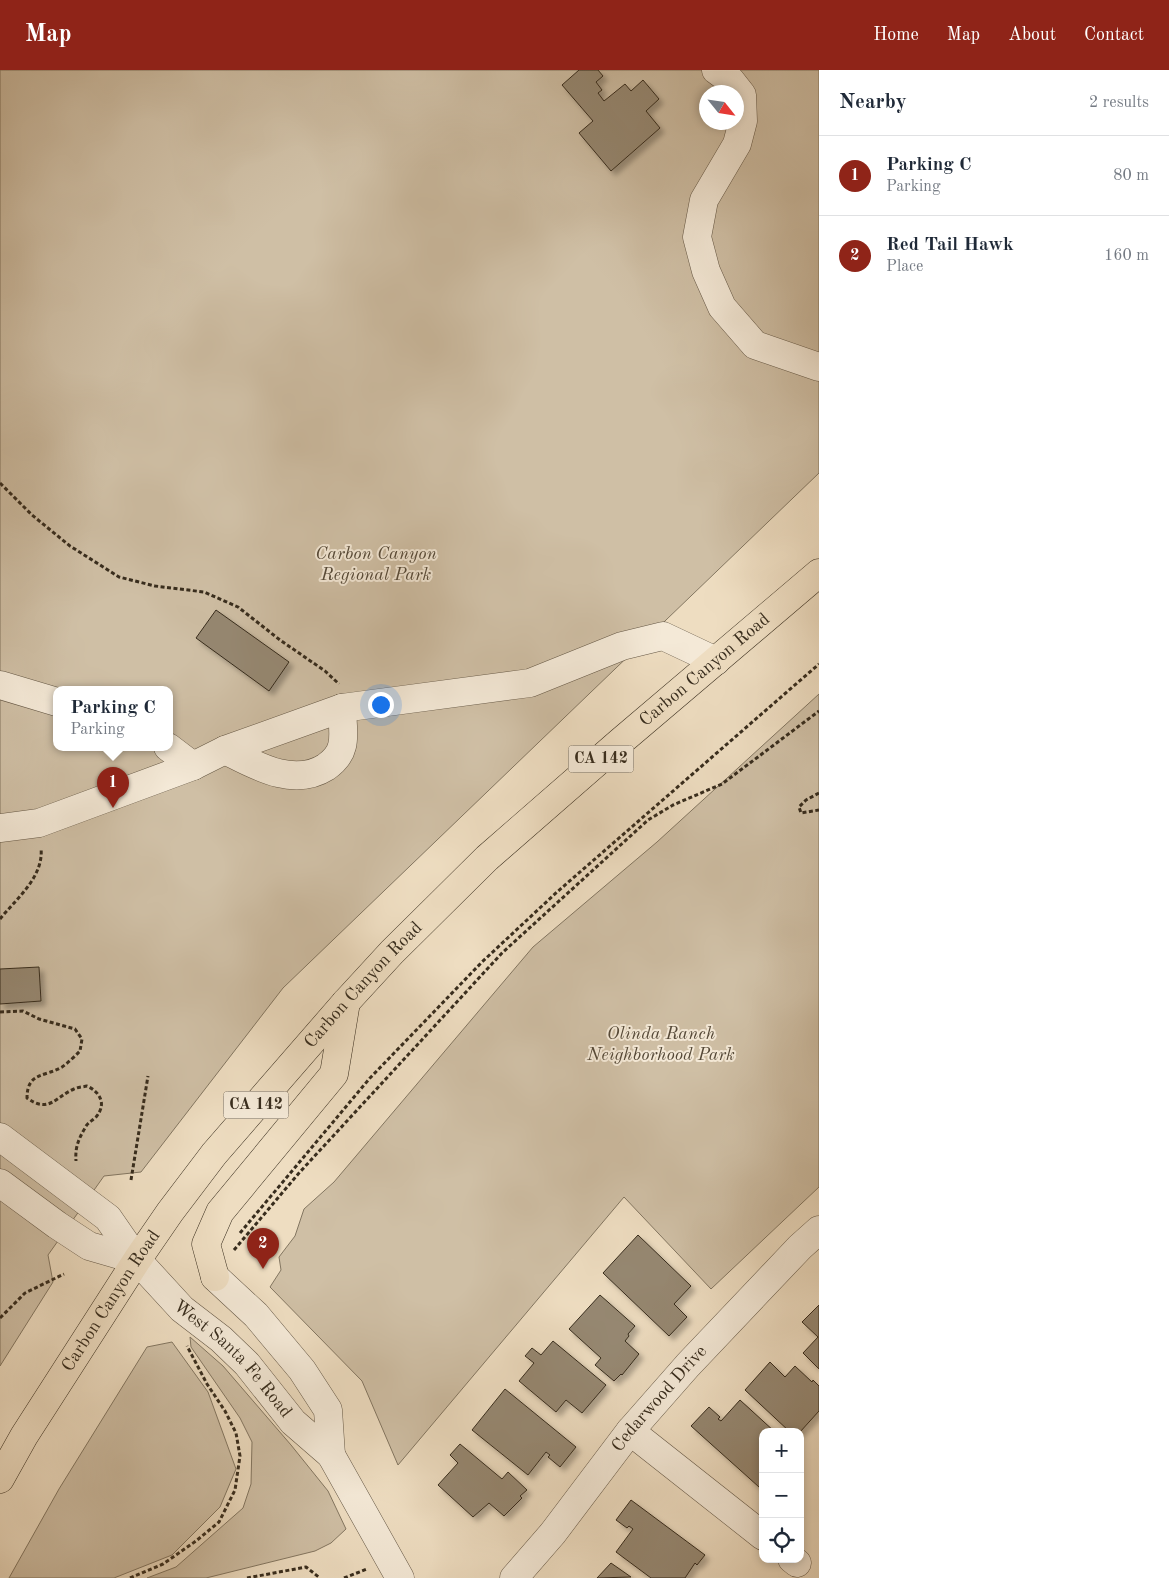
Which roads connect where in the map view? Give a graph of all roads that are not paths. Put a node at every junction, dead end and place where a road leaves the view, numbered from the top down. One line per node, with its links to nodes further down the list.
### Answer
1 (716, 70): 2 (street)
2 (819, 368)
3 (819, 573): 4 (main road, Carbon Canyon Road / CA 142)
4 (716, 661): 7 (street); 12 (main road, Carbon Canyon Road / CA 142)
5 (0, 685): 6 (street)
6 (53, 701)
7 (342, 708): 8 (street); 8 (street)
8 (225, 750): 10 (street)
9 (173, 751): 10 (street)
10 (193, 766): 11 (street)
11 (0, 828)
12 (346, 1002): 16 (main road, Carbon Canyon Road / CA 142); 17 (main road)
13 (0, 1137): 16 (street, West Santa Fe Road)
14 (0, 1183): 16 (street)
15 (819, 1230): 18 (street, Cedarwood Drive)
16 (137, 1260): 19 (street, West Santa Fe Road); 20 (main road, Carbon Canyon Road / CA 142)
17 (214, 1277): 19 (street, West Santa Fe Road)
18 (630, 1431): 21 (street); 23 (street, Cedarwood Drive)
19 (331, 1455): 22 (street, West Santa Fe Road)
20 (0, 1479)
21 (759, 1533)
22 (400, 1578)
23 (514, 1578)

